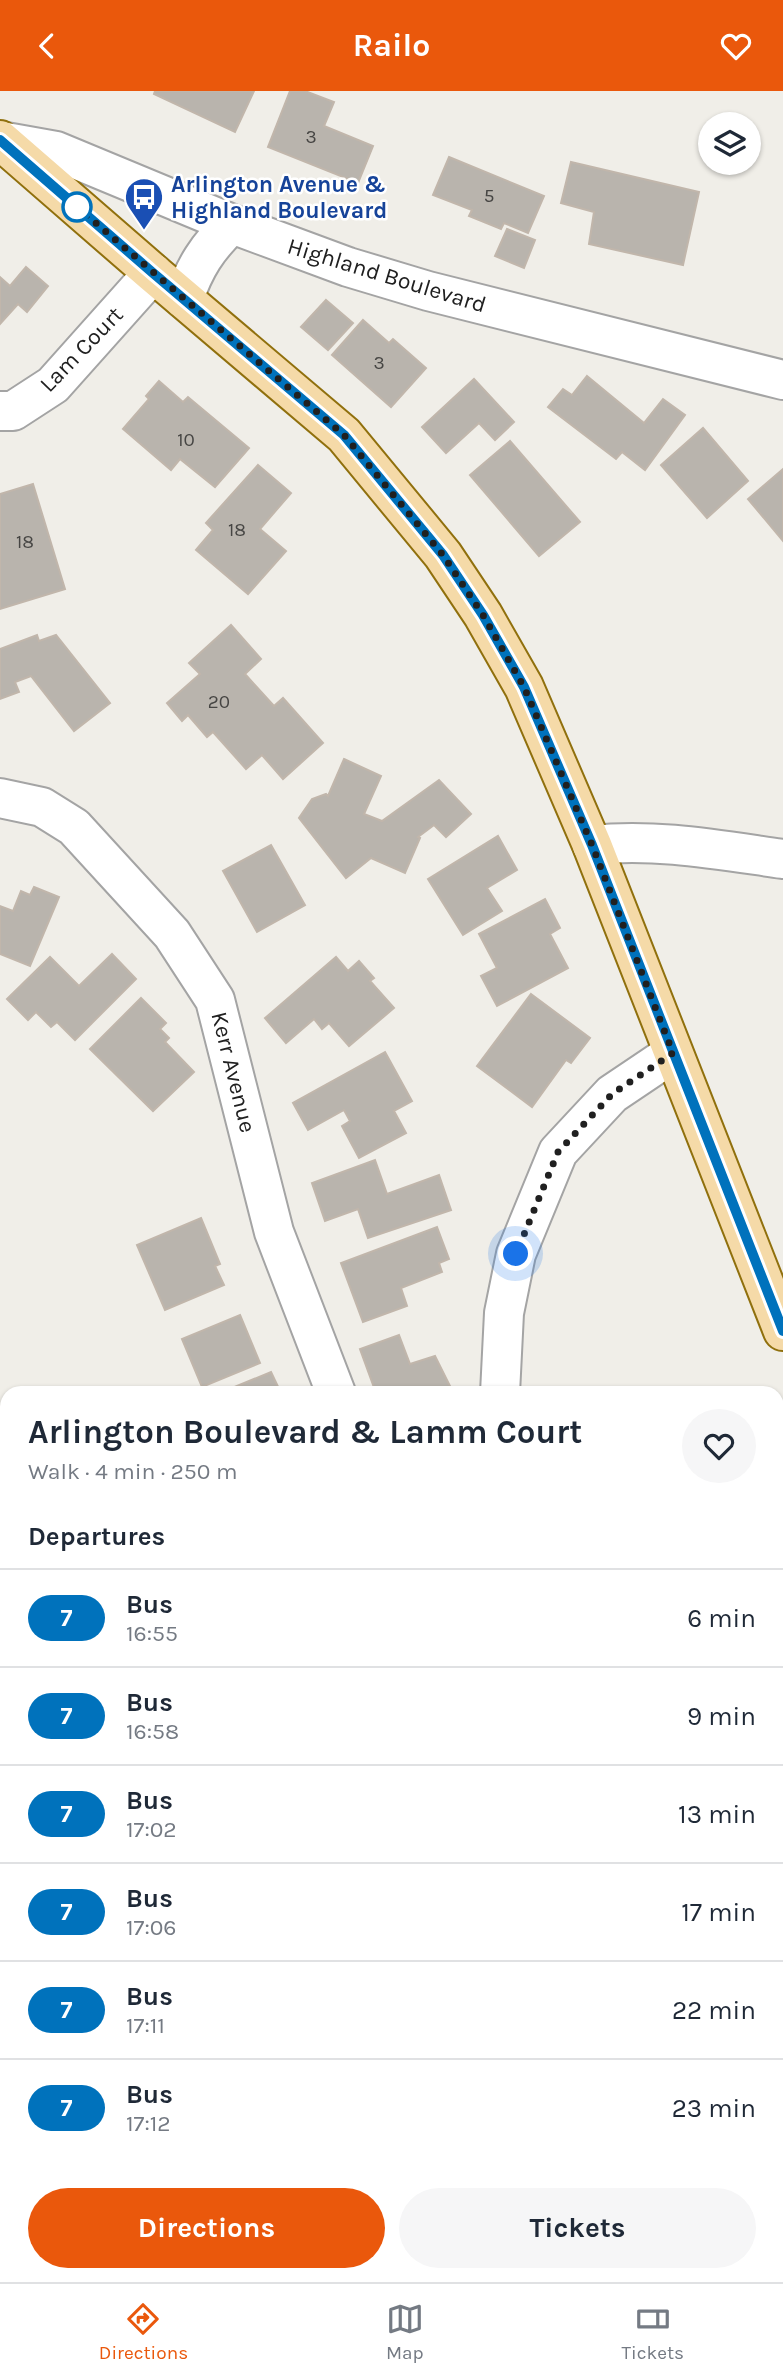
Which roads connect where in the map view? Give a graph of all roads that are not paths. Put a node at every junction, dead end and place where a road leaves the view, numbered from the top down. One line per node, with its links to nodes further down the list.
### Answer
1 (0, 140): 2 (street, Highland Boulevard); 3 (main road)
2 (232, 224): 4 (street); 5 (street, Highland Boulevard)
3 (153, 273): 4 (main road); 6 (street, Lam Court)
4 (184, 299): 8 (main road)
5 (783, 380)
6 (0, 411)
7 (0, 798): 12 (street, Kerr Avenue)
8 (592, 845): 9 (street); 10 (main road)
9 (783, 859)
10 (673, 1053): 11 (main road); 13 (street)
11 (783, 1331)
12 (333, 1386)
13 (500, 1386)

